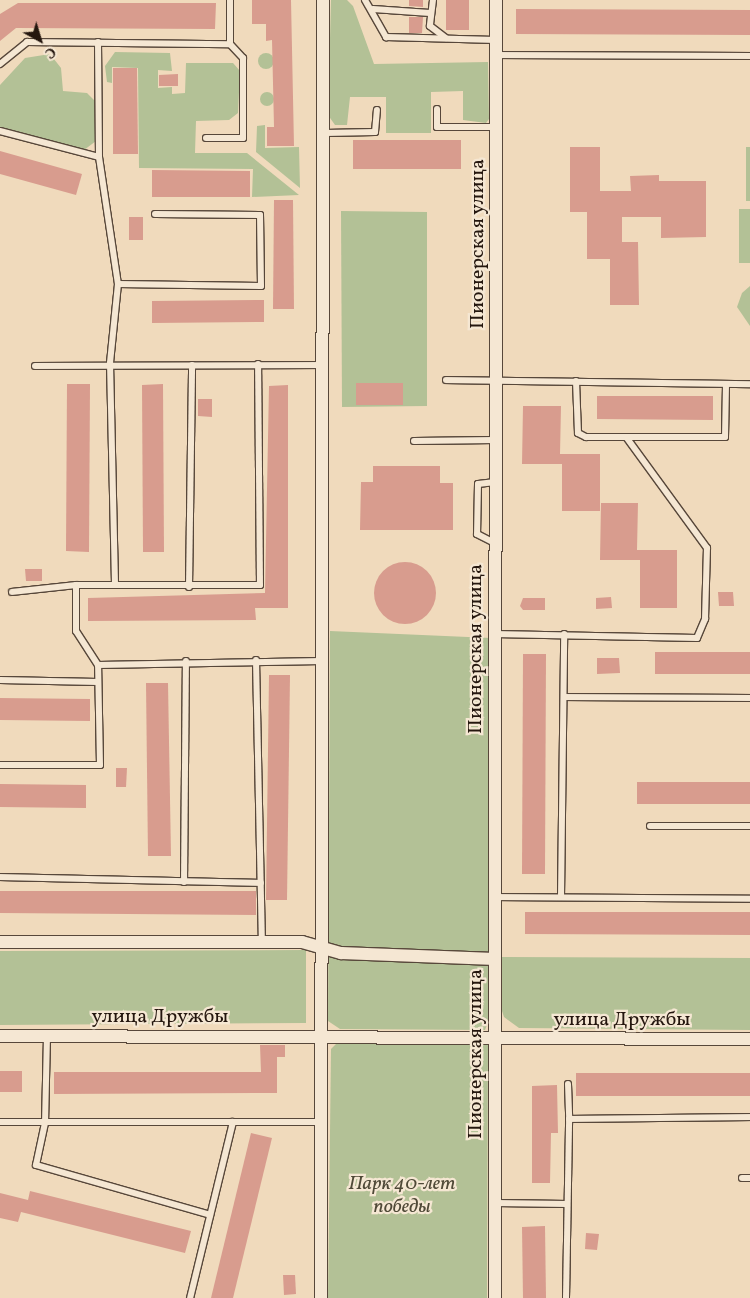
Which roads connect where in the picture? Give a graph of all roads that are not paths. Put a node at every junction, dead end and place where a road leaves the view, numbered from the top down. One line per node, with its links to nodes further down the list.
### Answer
1 (230, 0): 11 (lane)
2 (323, 0): 19 (street)
3 (365, 0): 6 (lane)
4 (433, 0): 7 (lane)
5 (496, 0): 9 (street, Пионерская улица)
6 (373, 9): 7 (lane); 8 (lane)
7 (430, 13): 8 (lane)
8 (449, 40): 9 (lane)
9 (496, 40): 12 (street, Пионерская улица)
10 (98, 42): 11 (lane); 14 (lane); 21 (lane)
11 (230, 44): 20 (lane)
12 (496, 55): 13 (lane); 17 (street, Пионерская улица)
13 (750, 56)
14 (0, 64)
15 (437, 109): 17 (lane)
16 (377, 110): 19 (lane)
17 (497, 127): 30 (street, Пионерская улица)
18 (0, 131): 21 (lane)
19 (326, 133): 26 (street)
20 (206, 138)
21 (99, 157): 23 (lane)
22 (155, 214): 23 (lane)
23 (118, 284): 24 (lane)
24 (110, 363): 27 (lane); 28 (lane); 39 (lane)
25 (258, 364): 26 (lane); 28 (lane); 41 (lane)
26 (325, 365): 47 (street)
27 (35, 366)
28 (192, 366): 41 (lane)
29 (446, 380): 30 (lane)
30 (494, 380): 31 (lane); 35 (street, Пионерская улица)
31 (576, 381): 32 (lane); 34 (lane)
32 (726, 384): 33 (lane); 34 (lane)
33 (750, 384)
34 (626, 437): 44 (lane)
35 (494, 440): 36 (lane); 37 (street, Пионерская улица)
36 (414, 441)
37 (495, 482): 38 (street, Пионерская улица); 38 (lane)
38 (495, 543): 43 (street, Пионерская улица)
39 (115, 583): 40 (lane); 41 (lane)
40 (76, 586): 42 (lane); 48 (lane)
41 (190, 587)
42 (12, 592)
43 (494, 634): 44 (lane); 59 (street, Пионерская улица)
44 (564, 634): 51 (lane)
45 (256, 660): 46 (lane); 47 (lane); 58 (lane)
46 (186, 661): 48 (lane); 57 (lane)
47 (324, 661): 64 (street)
48 (98, 665): 50 (lane)
49 (0, 680): 50 (lane)
50 (98, 682): 53 (lane)
51 (564, 697): 52 (lane); 60 (lane)
52 (750, 698)
53 (0, 765)
54 (650, 826): 55 (lane)
55 (750, 826)
56 (0, 877): 57 (lane)
57 (184, 882): 58 (lane)
58 (261, 883): 62 (lane)
59 (494, 896): 60 (lane); 65 (street, Пионерская улица)
60 (561, 897): 61 (lane)
61 (750, 899)
62 (262, 941): 63 (street); 64 (street)
63 (0, 942)
64 (318, 947): 65 (street); 68 (street)
65 (494, 959): 69 (street, Пионерская улица)
66 (0, 1036): 67 (street, улица Дружбы)
67 (47, 1036): 68 (street, улица Дружбы); 77 (lane)
68 (320, 1037): 69 (street, улица Дружбы); 76 (street)
69 (494, 1038): 70 (street, улица Дружбы); 80 (street, Пионерская улица)
70 (750, 1039)
71 (568, 1084): 73 (lane)
72 (750, 1117): 73 (lane)
73 (569, 1119): 81 (lane)
74 (0, 1122): 77 (lane)
75 (233, 1122): 76 (lane); 77 (lane); 82 (lane)
76 (322, 1122): 84 (street)
77 (45, 1123): 82 (lane)
78 (742, 1178): 79 (lane)
79 (750, 1178)
80 (495, 1203): 81 (lane); 85 (street, Пионерская улица)
81 (567, 1204): 86 (lane)
82 (210, 1215): 83 (lane)
83 (190, 1298)
84 (322, 1298)
85 (495, 1298)
86 (566, 1298)

